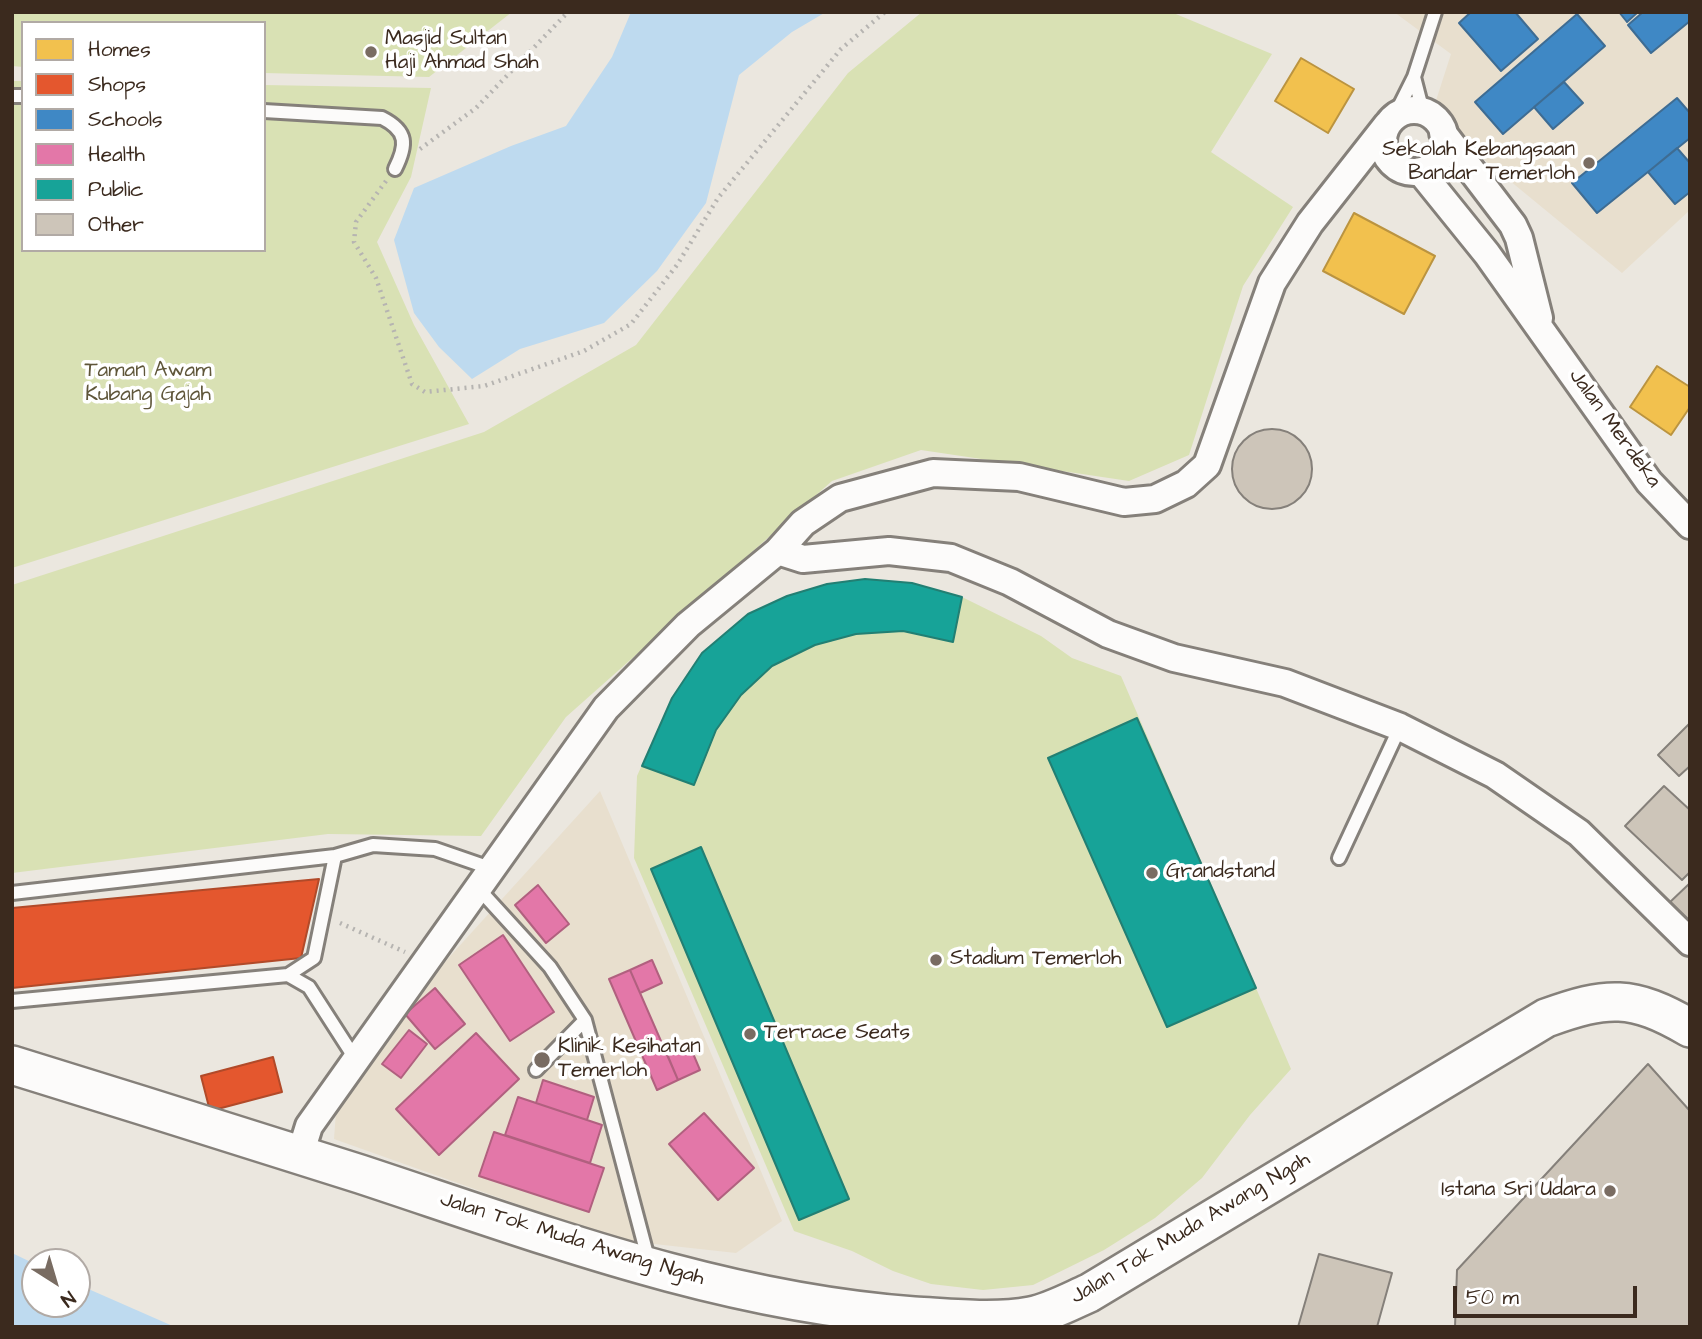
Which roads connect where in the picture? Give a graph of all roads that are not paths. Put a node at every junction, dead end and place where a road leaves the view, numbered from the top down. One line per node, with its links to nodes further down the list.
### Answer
1 (1435, 12): 2 (lane)
2 (1414, 76): 4 (lane); 5 (lane)
3 (266, 111): 8 (lane)
4 (1423, 112): 5 (street); 6 (street)
5 (1391, 121): 7 (street); 10 (street)
6 (1443, 133): 9 (street); 11 (street, Jalan Merdeka)
7 (1391, 163): 9 (street); 10 (street)
8 (396, 169)
9 (1420, 172): 11 (street, Jalan Merdeka)
10 (1346, 179): 13 (street)
11 (1542, 329): 12 (street, Jalan Merdeka)
12 (1690, 525)
13 (778, 551): 14 (street); 17 (street)
14 (1400, 727): 16 (lane); 19 (street)
15 (335, 856): 17 (lane); 18 (lane); 20 (lane)
16 (1339, 858)
17 (484, 878): 22 (lane); 24 (street)
18 (12, 893)
19 (1690, 942)
20 (288, 975): 21 (lane); 24 (lane)
21 (12, 1001)
22 (585, 1020): 26 (lane); 28 (lane)
23 (1690, 1028): 29 (main road, Jalan Tok Muda Awang Ngah)
24 (356, 1060): 27 (street)
25 (12, 1065): 27 (main road, Jalan Tok Muda Awang Ngah)
26 (536, 1070)
27 (300, 1155): 28 (main road, Jalan Tok Muda Awang Ngah)
28 (650, 1269): 29 (main road, Jalan Tok Muda Awang Ngah)
29 (1036, 1321)

